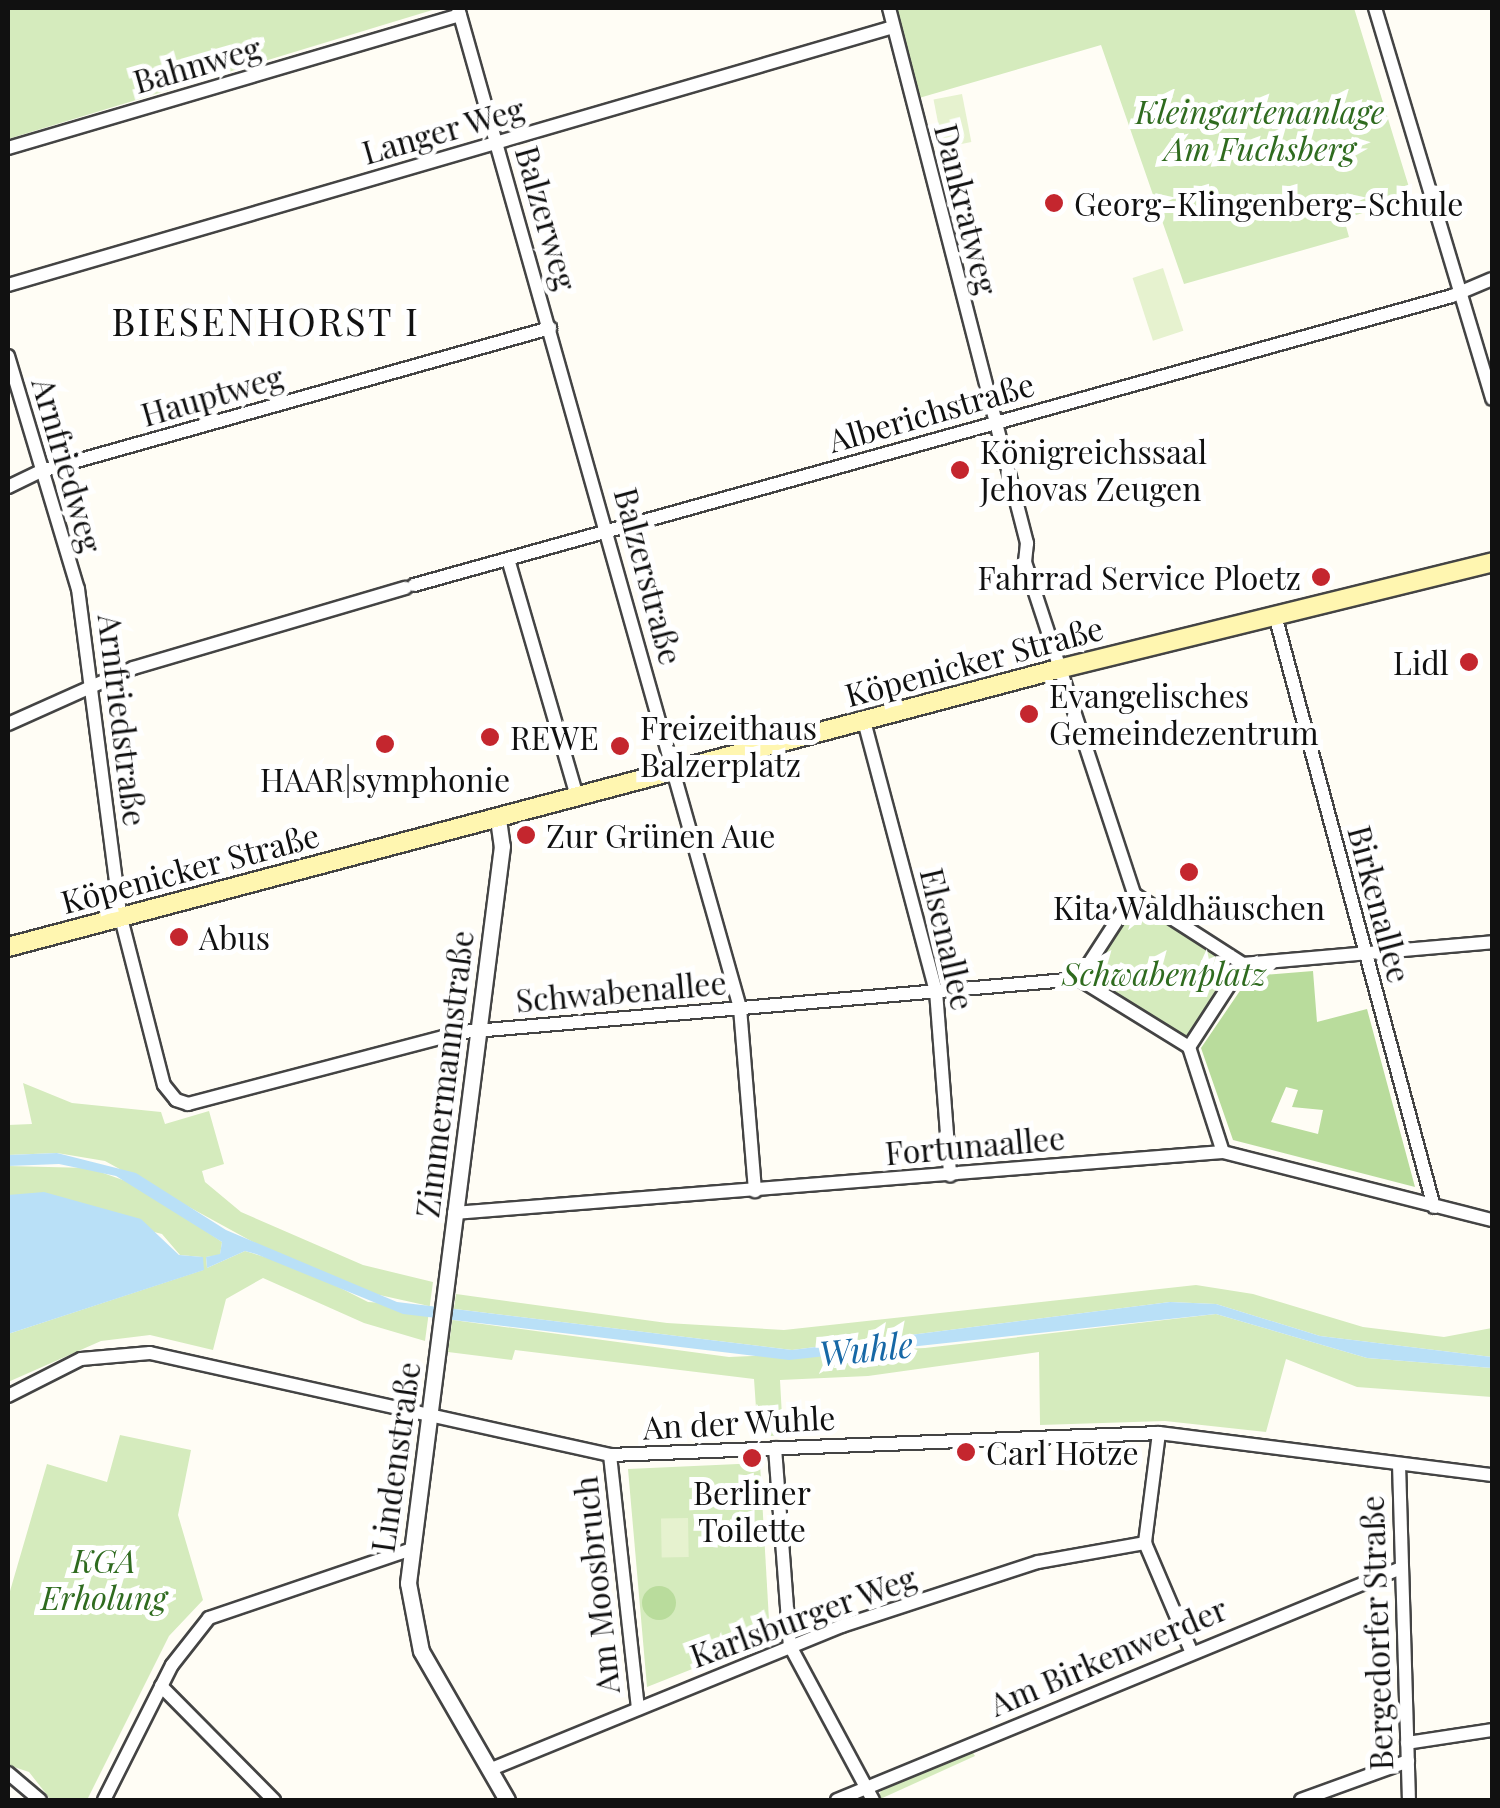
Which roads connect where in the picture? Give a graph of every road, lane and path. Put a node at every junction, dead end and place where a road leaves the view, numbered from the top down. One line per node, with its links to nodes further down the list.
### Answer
1 (888, 8): 4 (street, Dankratweg)
2 (1375, 8): 9 (street)
3 (459, 12): 5 (street, Balzerweg); 6 (street, Bahnweg)
4 (893, 27): 5 (street, Langer Weg); 13 (street, Dankratweg)
5 (497, 142): 8 (street, Langer Weg); 10 (street, Balzerweg)
6 (8, 148)
7 (1492, 279): 9 (street, Alberichstraße)
8 (8, 285)
9 (1460, 288): 12 (street); 13 (street, Alberichstraße)
10 (550, 328): 14 (street, Balzerweg); 15 (street, Hauptweg)
11 (8, 356): 15 (street, Arnfriedweg)
12 (1492, 399)
13 (994, 422): 17 (street, Alberichstraße); 22 (street, Dankratweg)
14 (584, 444): 17 (street, Balzerstraße)
15 (42, 472): 16 (street, Hauptweg); 20 (street, Arnfriedweg)
16 (8, 487)
17 (610, 532): 18 (street, Alberichstraße); 26 (street, Balzerstraße)
18 (508, 558): 23 (street, Alberichstraße); 27 (street)
19 (1492, 562): 21 (main road, Köpenicker Straße)
20 (78, 589): 23 (street, Arnfriedstraße)
21 (1275, 615): 22 (main road, Köpenicker Straße); 33 (street, Birkenallee)
22 (1058, 670): 24 (main road, Köpenicker Straße); 29 (street, Dankratweg)
23 (91, 687): 25 (street, Alberichstraße); 30 (street, Arnfriedstraße)
24 (864, 720): 26 (main road, Köpenicker Straße); 36 (street, Elsenallee)
25 (8, 724)
26 (675, 771): 27 (main road, Köpenicker Straße); 37 (street, Balzerstraße)
27 (578, 797): 28 (main road, Köpenicker Straße)
28 (498, 818): 30 (main road, Köpenicker Straße); 38 (street, Zimmermannstraße)
29 (1134, 894): 34 (street); 35 (street)
30 (122, 924): 32 (main road, Köpenicker Straße); 40 (street, Arnfriedstraße)
31 (1492, 942): 33 (street)
32 (8, 947)
33 (1364, 953): 34 (street); 44 (street, Birkenallee)
34 (1243, 964): 39 (street)
35 (1079, 979): 36 (street, Schwabenallee); 39 (street)
36 (936, 991): 37 (street, Schwabenallee); 42 (street, Elsenallee)
37 (740, 1008): 38 (street, Schwabenallee); 43 (street, Balzerstraße)
38 (478, 1031): 40 (street, Schwabenallee); 45 (street, Zimmermannstraße)
39 (1189, 1047): 41 (street)
40 (176, 1100)
41 (1223, 1152): 42 (street, Fortunaallee); 44 (street, Fortunaallee)
42 (950, 1175): 43 (street, Fortunaallee)
43 (755, 1190): 45 (street, Fortunaallee)
44 (1434, 1208): 46 (street, Fortunaallee)
45 (454, 1213): 47 (street, Zimmermannstraße)
46 (1492, 1220)
47 (439, 1336): 49 (street, Lindenstraße)
48 (8, 1396): 49 (street, An der Wuhle)
49 (428, 1414): 52 (street, An der Wuhle); 56 (street, Lindenstraße)
50 (1159, 1433): 51 (street, An der Wuhle); 53 (street, An der Wuhle); 55 (street)
51 (775, 1448): 52 (street, An der Wuhle); 58 (street)
52 (610, 1456): 61 (street, Am Moosbruch)
53 (1399, 1464): 54 (street, An der Wuhle); 57 (street, Bergedorfer Straße)
54 (1492, 1475)
55 (1146, 1543): 58 (street, Karlsburger Weg); 59 (street)
56 (408, 1550): 60 (street); 65 (street, Lindenstraße)
57 (1402, 1568): 59 (street, Am Birkenwerder); 63 (street, Bergedorfer Straße)
58 (790, 1646): 61 (street, Karlsburger Weg); 67 (street)
59 (1191, 1651): 67 (street, Am Birkenwerder)
60 (161, 1686): 69 (street); 70 (street)
61 (638, 1708): 65 (street, Karlsburger Weg)
62 (1492, 1730): 63 (street)
63 (1407, 1742): 64 (street, Bergedorfer Straße)
64 (1408, 1761): 73 (street); 74 (street, Bergedorfer Straße)
65 (489, 1770): 71 (street, Lindenstraße)
66 (8, 1773): 68 (street)
67 (870, 1794): 72 (street, Am Birkenwerder)
68 (40, 1800)
69 (104, 1800)
70 (274, 1800)
71 (508, 1800)
72 (837, 1800)
73 (1301, 1800)
74 (1409, 1800)

